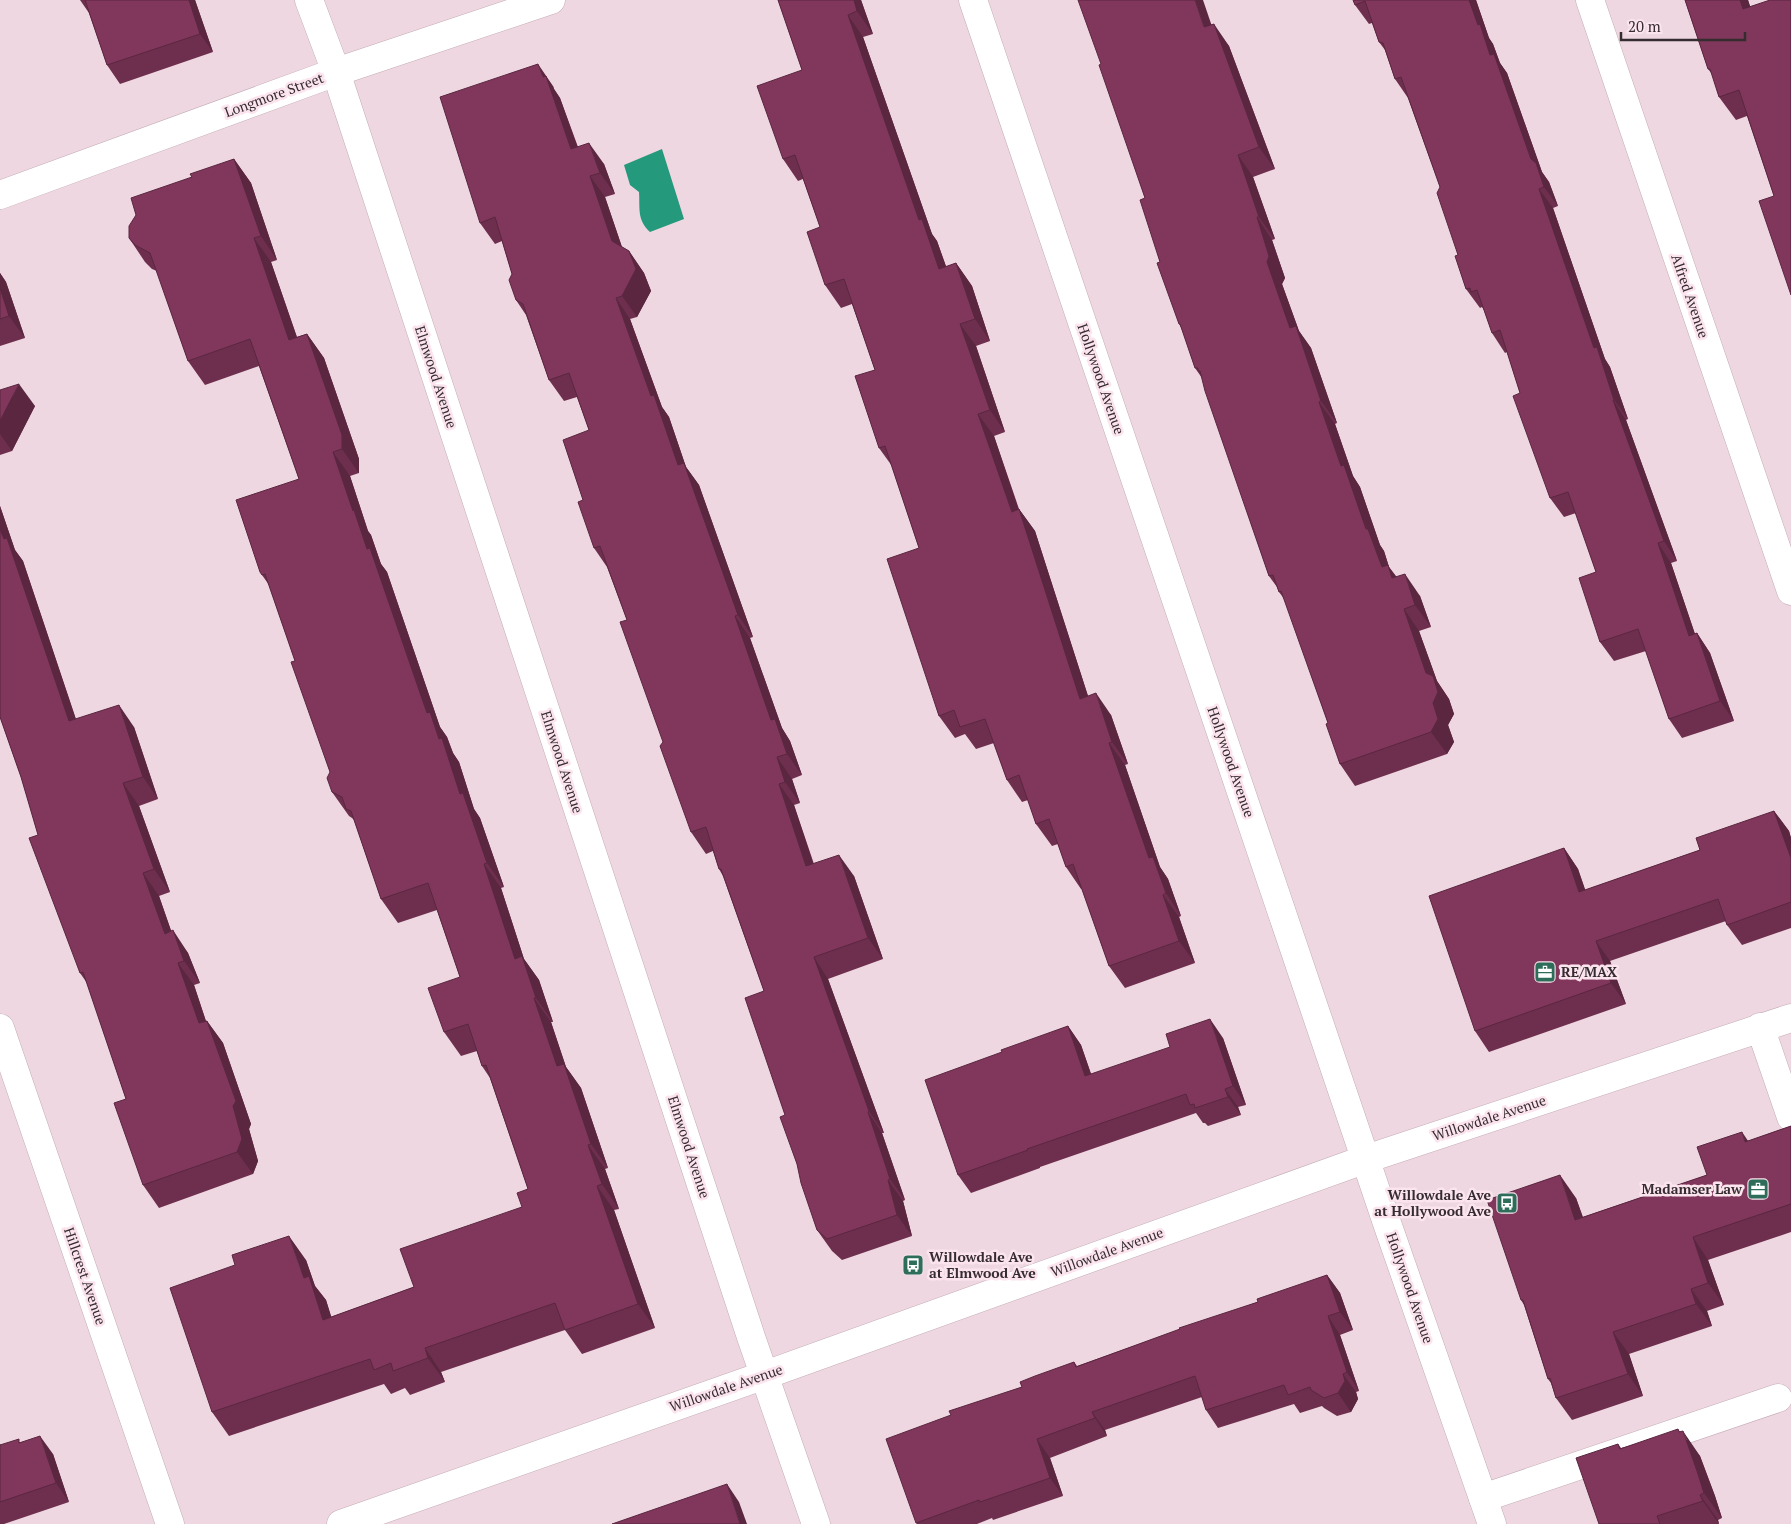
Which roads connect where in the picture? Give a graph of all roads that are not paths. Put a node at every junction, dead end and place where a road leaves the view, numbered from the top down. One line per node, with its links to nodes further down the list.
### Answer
1 (309, 0): 5 (street, Elmwood Avenue)
2 (551, 0): 5 (street, Longmore Street)
3 (972, 0): 12 (street, Hollywood Avenue)
4 (1590, 0): 7 (street, Alfred Avenue)
5 (336, 72): 6 (street, Longmore Street); 13 (street, Elmwood Avenue)
6 (0, 195)
7 (1791, 591)
8 (1791, 1018): 9 (street, Willowdale Avenue)
9 (1760, 1027): 11 (street); 12 (street, Willowdale Avenue)
10 (0, 1028): 16 (street, Hillcrest Avenue)
11 (1791, 1117)
12 (1366, 1159): 13 (street, Willowdale Avenue); 15 (street, Hollywood Avenue)
13 (764, 1375): 17 (street, Willowdale Avenue); 18 (street, Elmwood Avenue)
14 (1778, 1398): 15 (street)
15 (1483, 1498): 19 (street, Hollywood Avenue)
16 (170, 1524)
17 (341, 1524)
18 (816, 1524)
19 (1492, 1524)

